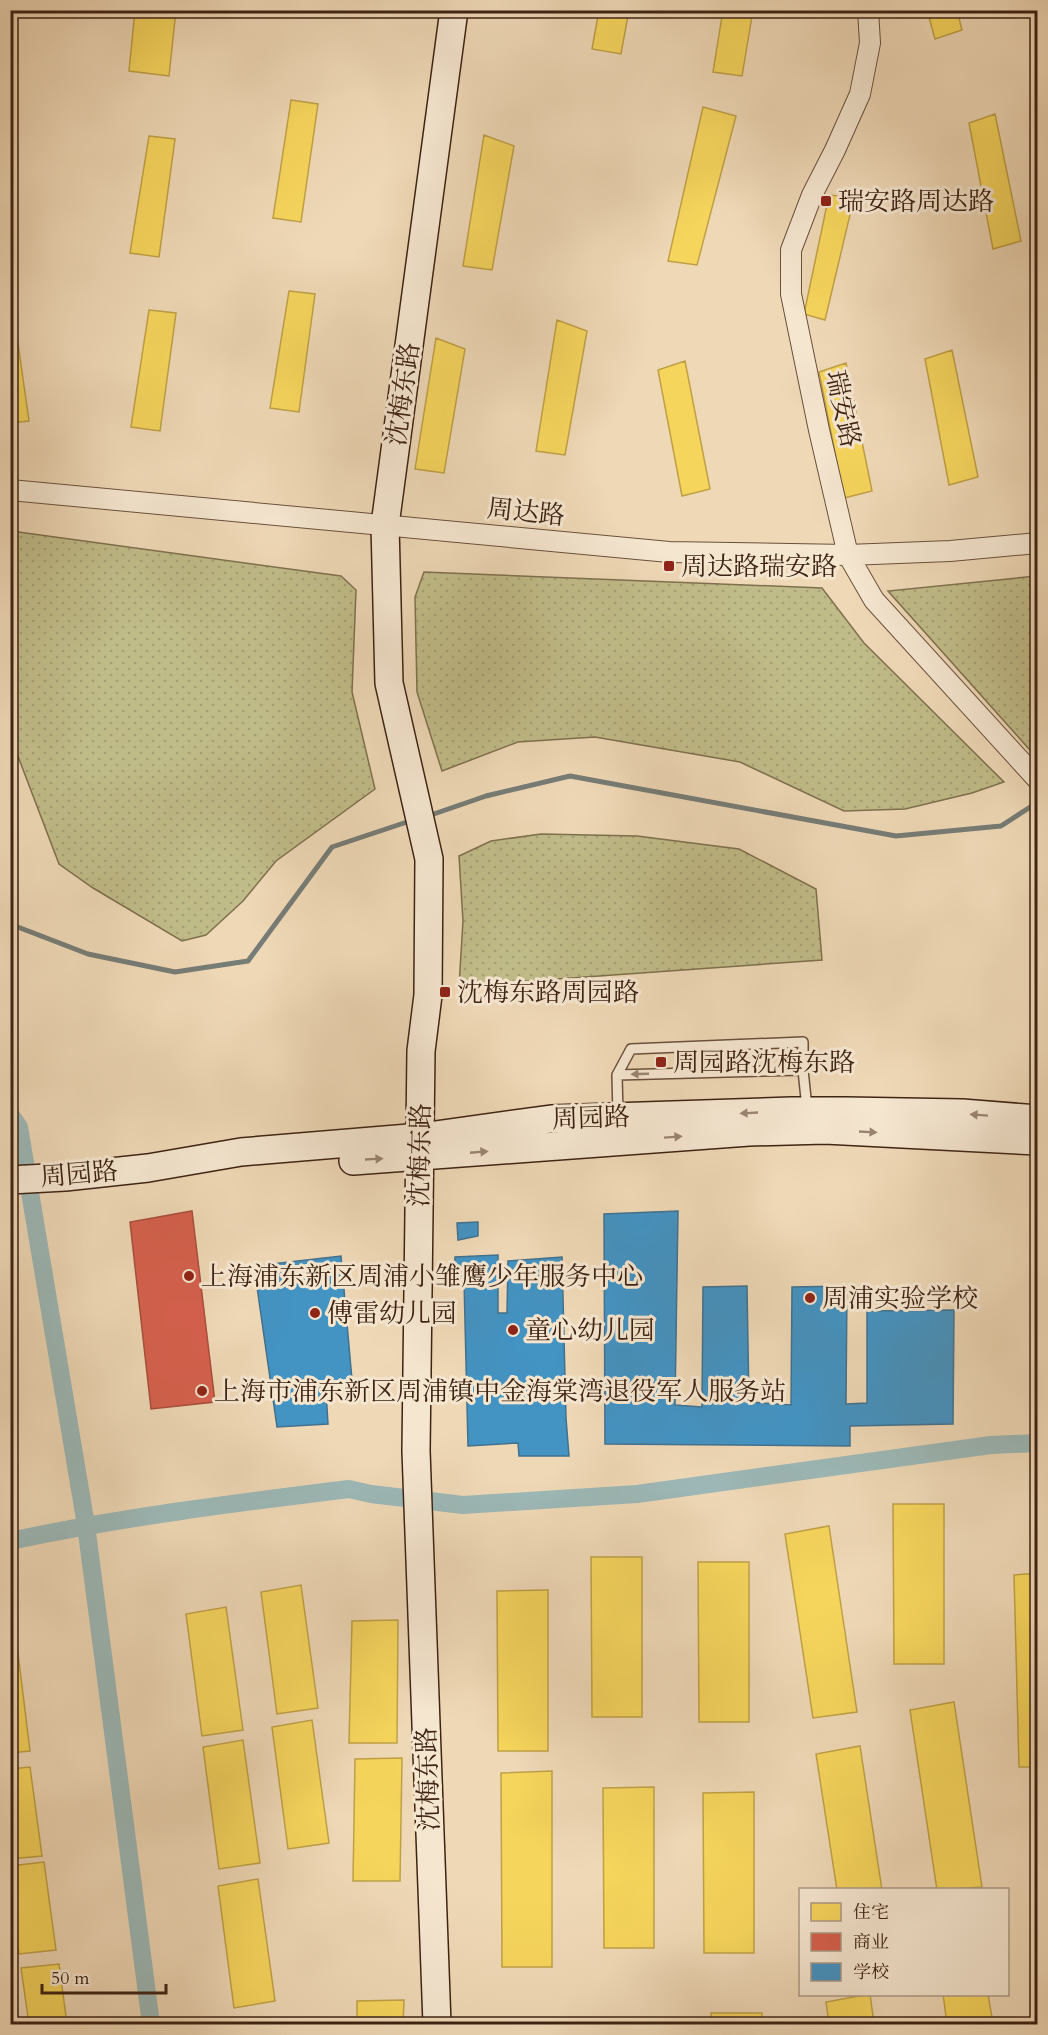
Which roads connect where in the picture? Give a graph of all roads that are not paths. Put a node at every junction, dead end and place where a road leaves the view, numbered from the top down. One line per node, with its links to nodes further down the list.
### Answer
1 (454, 10): 4 (street, 沈梅东路)
2 (868, 10): 6 (street, 瑞安路)
3 (10, 490): 4 (street, 周达路)
4 (385, 525): 6 (street, 周达路); 14 (street, 沈梅东路)
5 (1038, 543): 6 (street, 周达路)
6 (848, 555): 7 (street, 瑞安路)
7 (1032, 774)
8 (803, 1070): 9 (lane, one-way to 9); 9 (lane); 10 (lane)
9 (617, 1075): 11 (lane)
10 (808, 1111): 11 (street, 周园路, one-way to 11); 12 (street, 周园路, one-way to 10)
11 (618, 1117): 14 (street, 周园路)
12 (1038, 1119)
13 (1038, 1141): 14 (street, 周园路, one-way to 13)
14 (420, 1147): 15 (street, 周园路); 16 (street, 沈梅东路)
15 (10, 1180)
16 (437, 2025)

